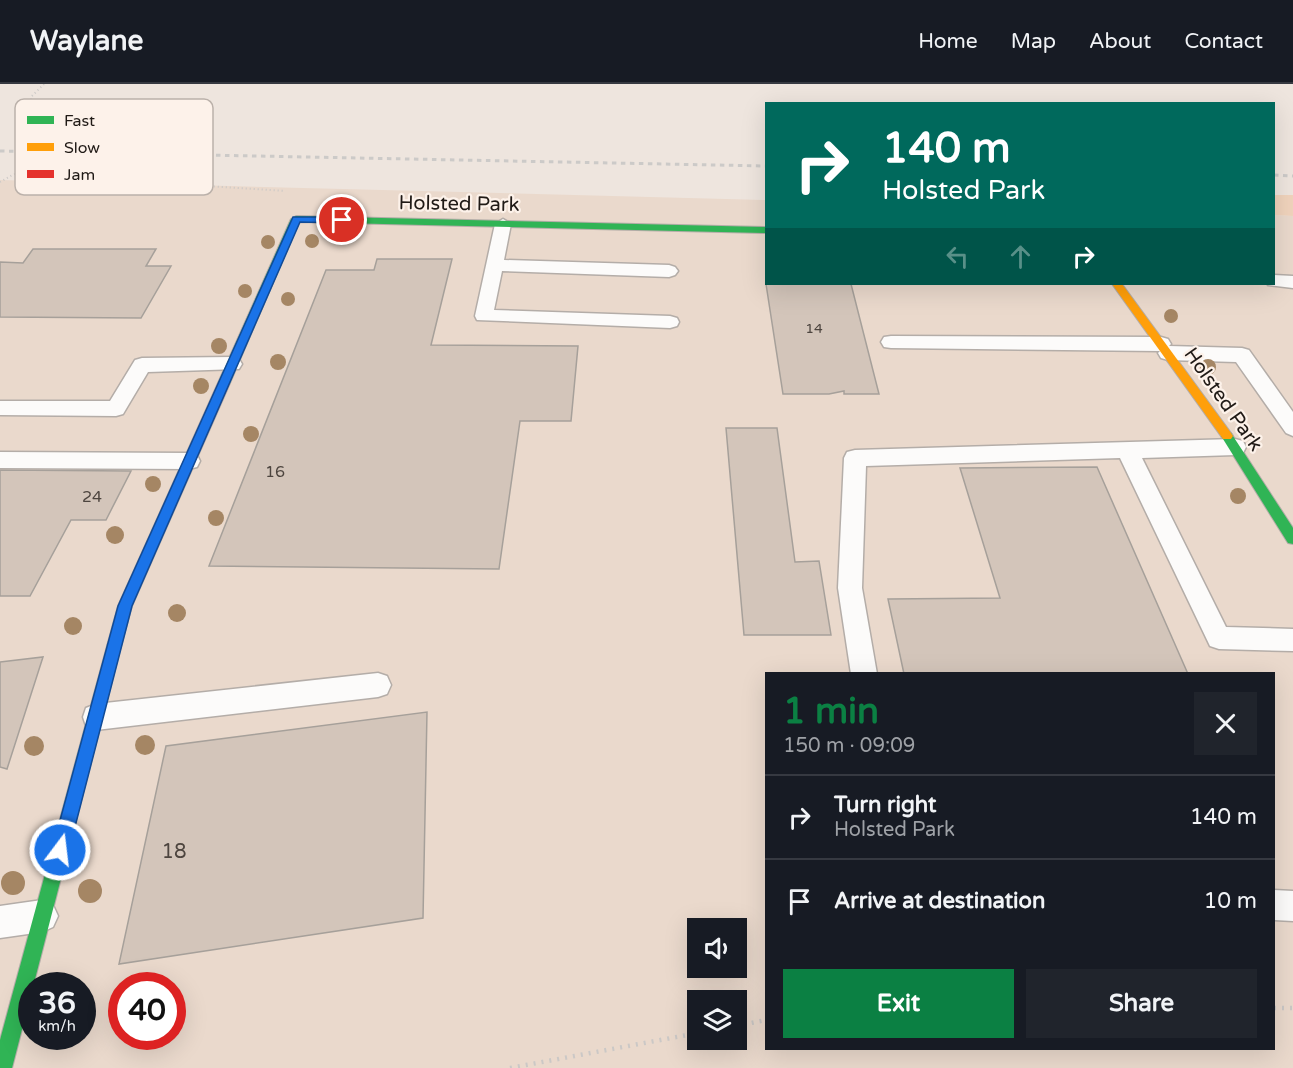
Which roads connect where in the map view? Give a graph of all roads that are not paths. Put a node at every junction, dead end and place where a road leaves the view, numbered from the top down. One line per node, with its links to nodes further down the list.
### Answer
1 (503, 224): 2 (street, Holsted Park); 3 (lane); 11 (street, Holsted Park)
2 (765, 230)
3 (494, 265): 4 (lane); 8 (lane)
4 (669, 271)
5 (1275, 281): 6 (lane)
6 (1293, 282)
7 (1118, 285): 10 (street, Holsted Park)
8 (670, 322)
9 (891, 342): 10 (lane)
10 (1164, 348): 13 (lane); 14 (street, Holsted Park)
11 (232, 364): 12 (lane); 17 (street)
12 (0, 408)
13 (1293, 428)
14 (1235, 447): 15 (lane); 18 (street, Holsted Park)
15 (1127, 450): 19 (lane); 20 (lane)
16 (0, 460): 17 (lane)
17 (189, 461): 22 (street)
18 (1293, 539)
19 (1293, 640)
20 (864, 672)
21 (378, 685): 22 (lane)
22 (96, 717): 25 (street)
23 (1275, 905): 24 (lane)
24 (1293, 906)
25 (42, 916): 26 (lane); 27 (street)
26 (0, 922)
27 (2, 1068)

